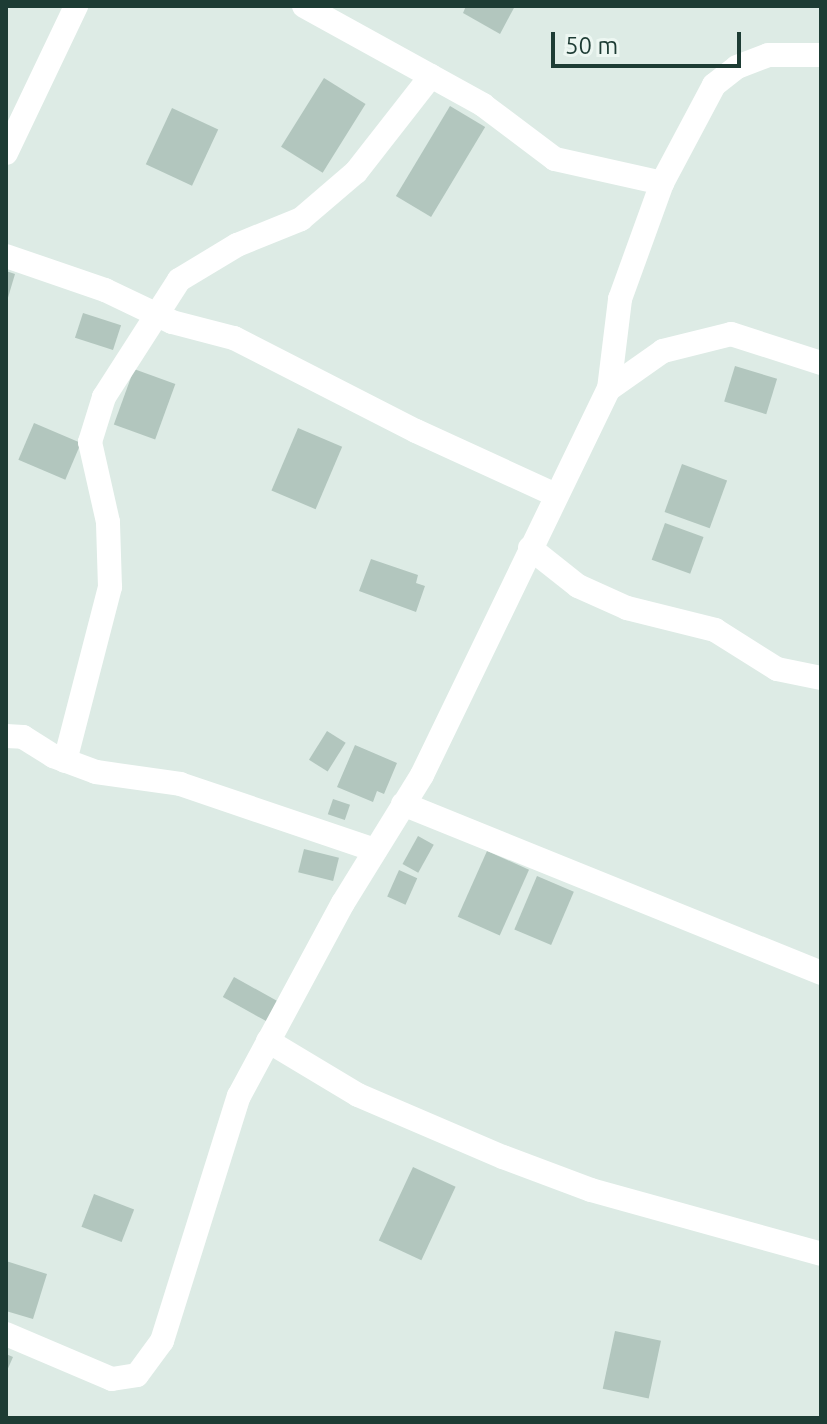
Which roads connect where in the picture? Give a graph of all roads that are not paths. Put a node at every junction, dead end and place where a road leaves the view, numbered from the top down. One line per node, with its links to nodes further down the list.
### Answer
1 (76, 6): 5 (street)
2 (304, 6): 4 (street)
3 (821, 55): 6 (street)
4 (431, 76): 6 (street); 8 (street)
5 (6, 153)
6 (662, 183): 10 (street)
7 (6, 256): 8 (street)
8 (154, 314): 11 (street); 15 (street)
9 (821, 363): 10 (street)
10 (609, 389): 11 (street)
11 (556, 495): 12 (street)
12 (530, 548): 13 (street); 16 (street)
13 (821, 678)
14 (6, 736): 15 (street)
15 (65, 761): 17 (street)
16 (403, 804): 17 (street); 18 (street)
17 (375, 850): 19 (street)
18 (821, 973)
19 (268, 1041): 20 (street); 21 (street)
20 (821, 1254)
21 (6, 1334)

